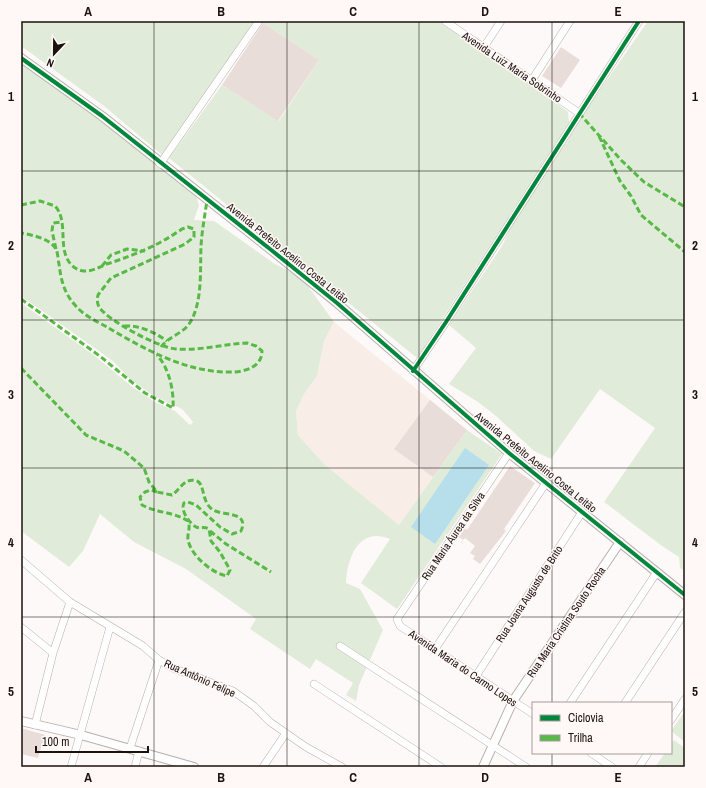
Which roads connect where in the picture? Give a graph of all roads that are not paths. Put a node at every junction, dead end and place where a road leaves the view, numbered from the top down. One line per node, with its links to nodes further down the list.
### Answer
1 (259, 21): 10 (street)
2 (445, 21): 6 (street, Avenida Luiz Maria Sobrinho)
3 (501, 21): 6 (street)
4 (570, 21): 8 (street)
5 (639, 21): 9 (street)
6 (484, 47): 8 (street, Avenida Luiz Maria Sobrinho)
7 (21, 58): 10 (street, Avenida Prefeito Acelino Costa Leitão)
8 (532, 80): 9 (street, Avenida Luiz Maria Sobrinho)
9 (579, 113): 11 (street)
10 (160, 164): 11 (street, Avenida Prefeito Acelino Costa Leitão)
11 (413, 370): 12 (street, Avenida Prefeito Acelino Costa Leitão)
12 (509, 453): 13 (street, Avenida Prefeito Acelino Costa Leitão); 21 (street, Rua Maria Áurea da Silva)
13 (546, 483): 14 (street, Avenida Prefeito Acelino Costa Leitão); 25 (street)
14 (582, 512): 15 (street, Avenida Prefeito Acelino Costa Leitão); 28 (street, Rua Joana Augusto de Brito)
15 (620, 542): 17 (street, Avenida Prefeito Acelino Costa Leitão); 31 (street, Rua Maria Cristina Souto Rocha)
16 (21, 560): 19 (street, Rua Antônio Felipe)
17 (657, 572): 18 (street, Avenida Prefeito Acelino Costa Leitão); 32 (street)
18 (685, 595)
19 (70, 602): 23 (street, Rua Antônio Felipe); 26 (street)
20 (685, 612): 33 (street)
21 (397, 619): 25 (street, Avenida Maria do Carmo Lopes)
22 (21, 627): 26 (street)
23 (110, 627): 27 (street, Rua Antônio Felipe); 39 (street)
24 (340, 646): 40 (street)
25 (434, 649): 28 (street, Avenida Maria do Carmo Lopes)
26 (53, 653): 37 (street)
27 (159, 660): 38 (street, Rua Antônio Felipe); 41 (street)
28 (476, 676): 31 (street, Avenida Maria do Carmo Lopes)
29 (314, 684): 50 (street)
30 (685, 699): 35 (street)
31 (513, 701): 34 (street, Avenida Maria do Carmo Lopes); 40 (street, Rua Maria Cristina Souto Rocha)
32 (571, 702)
33 (626, 702)
34 (532, 713)
35 (672, 718)
36 (21, 721): 37 (street)
37 (35, 725): 39 (street)
38 (286, 733): 48 (street); 49 (street, Rua Antônio Felipe)
39 (81, 735): 41 (street); 45 (street)
40 (493, 745): 51 (street, Rua Maria Cristina Souto Rocha); 52 (street)
41 (130, 748): 42 (street)
42 (139, 751): 46 (street); 47 (street)
43 (593, 754): 53 (street)
44 (647, 754): 54 (street)
45 (72, 767)
46 (135, 767)
47 (194, 767)
48 (263, 767)
49 (342, 767)
50 (441, 767)
51 (482, 767)
52 (526, 767)
53 (612, 767)
54 (639, 767)

